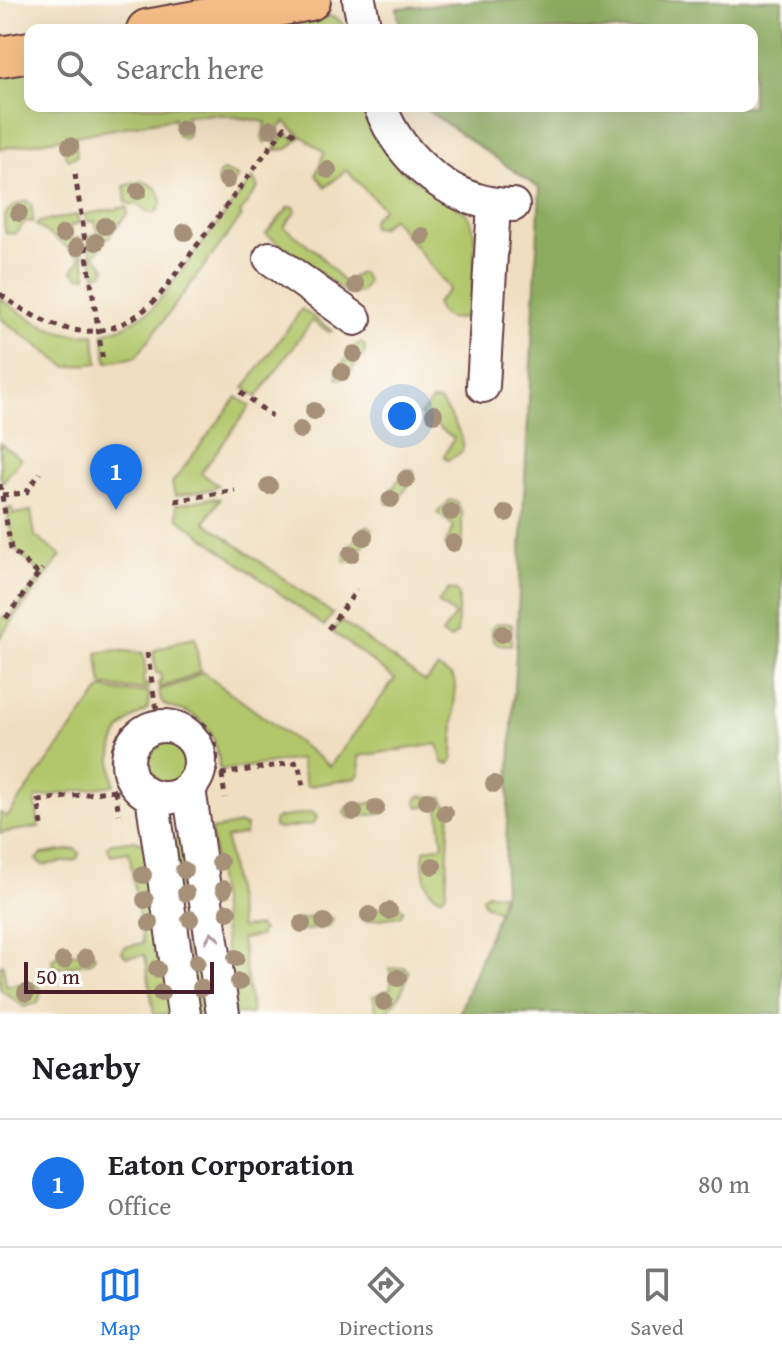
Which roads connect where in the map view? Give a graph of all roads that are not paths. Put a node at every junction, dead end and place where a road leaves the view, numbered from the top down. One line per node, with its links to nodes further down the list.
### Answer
1 (310, 0): 3 (main road)
2 (359, 0): 4 (lane)
3 (180, 24)
4 (364, 24)
5 (24, 53): 6 (main road)
6 (0, 57)
7 (383, 112): 10 (lane)
8 (270, 258): 9 (lane)
9 (355, 319)
10 (483, 386)
11 (189, 789): 12 (lane); 12 (lane); 14 (lane, one-way to 11)
12 (152, 796): 13 (lane)
13 (184, 1014)
14 (223, 1014)

